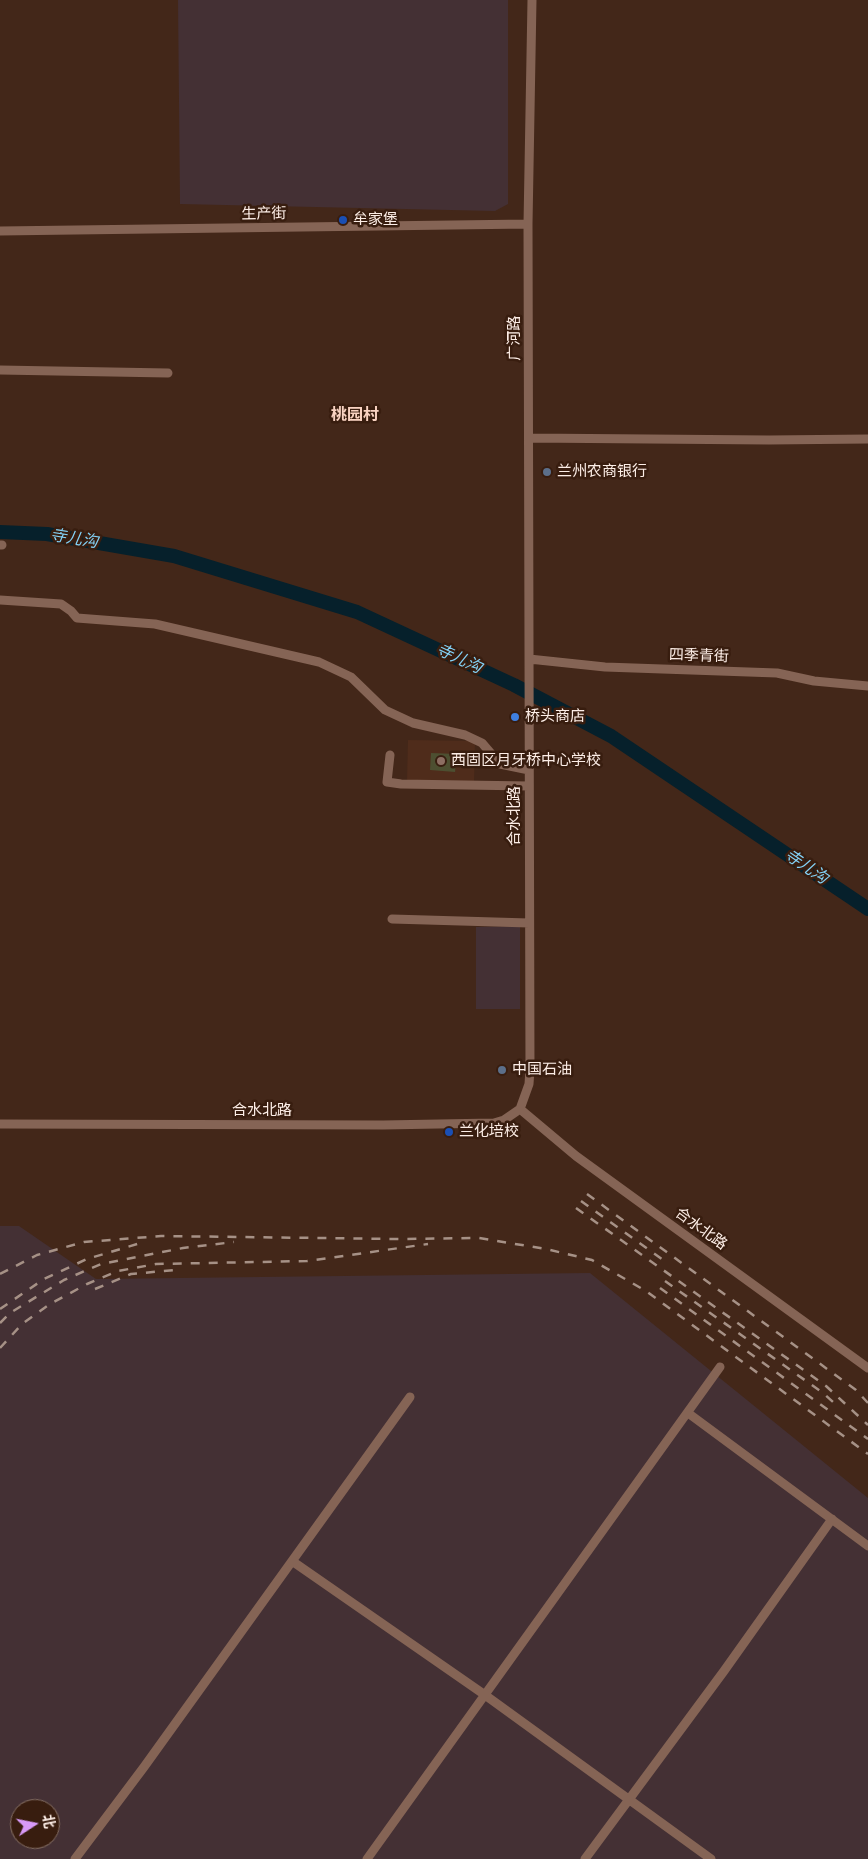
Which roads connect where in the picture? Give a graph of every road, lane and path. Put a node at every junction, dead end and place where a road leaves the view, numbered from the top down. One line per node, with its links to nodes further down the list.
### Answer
1 (532, 0): 2 (street, 广河路)
2 (528, 224): 3 (street, 生产街); 6 (street, 广河路)
3 (0, 231)
4 (0, 370): 5 (street)
5 (168, 372)
6 (529, 438): 7 (street); 9 (street, 广河路)
7 (868, 439)
8 (0, 600): 13 (street)
9 (528, 659): 10 (street, 广河路); 11 (street, 四季青街)
10 (529, 676): 13 (street, 合水北路)
11 (868, 686)
12 (390, 755): 14 (street)
13 (529, 770): 14 (street, 合水北路)
14 (528, 786): 16 (street, 合水北路)
15 (392, 919): 16 (street)
16 (530, 922): 17 (street, 合水北路)
17 (520, 1109): 18 (street, 合水北路); 20 (street, 合水北路)
18 (0, 1124)
19 (720, 1367): 22 (street)
20 (868, 1368)
21 (410, 1397): 25 (street)
22 (688, 1413): 23 (street); 26 (street)
23 (832, 1519): 24 (street); 27 (street)
24 (868, 1546)
25 (292, 1560): 26 (street); 28 (street)
26 (485, 1695): 27 (street); 29 (street)
27 (628, 1799): 30 (street); 31 (street)
28 (75, 1859)
29 (367, 1859)
30 (585, 1859)
31 (711, 1859)

